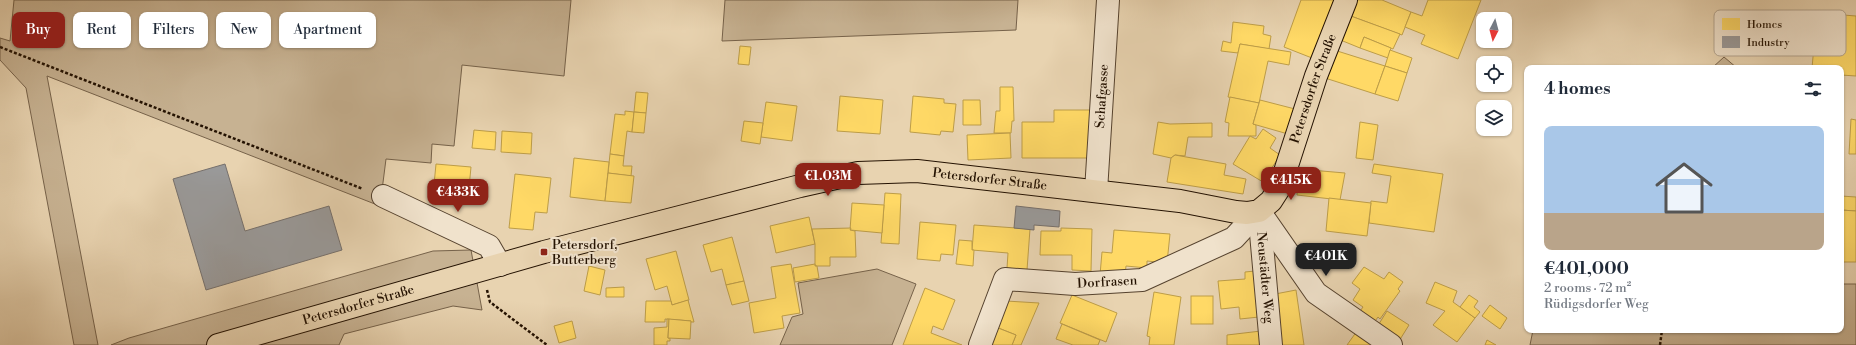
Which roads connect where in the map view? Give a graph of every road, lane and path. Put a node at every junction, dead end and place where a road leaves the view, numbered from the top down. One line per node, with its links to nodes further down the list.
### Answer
1 (1108, 0): 4 (street, Schafgasse)
2 (1346, 0): 6 (main road, Petersdorfer Straße)
3 (0, 47): 5 (path)
4 (1096, 192): 6 (main road, Petersdorfer Straße); 7 (main road, Petersdorfer Straße)
5 (383, 196): 7 (street)
6 (1259, 211): 11 (street, Dorfrasen); 12 (street, Neustädter Weg); 13 (street)
7 (491, 268): 9 (main road, Petersdorfer Straße); 10 (path)
8 (1662, 333): 14 (path)
9 (218, 345)
10 (547, 345)
11 (980, 345)
12 (1271, 345)
13 (1391, 345)
14 (1660, 345)

